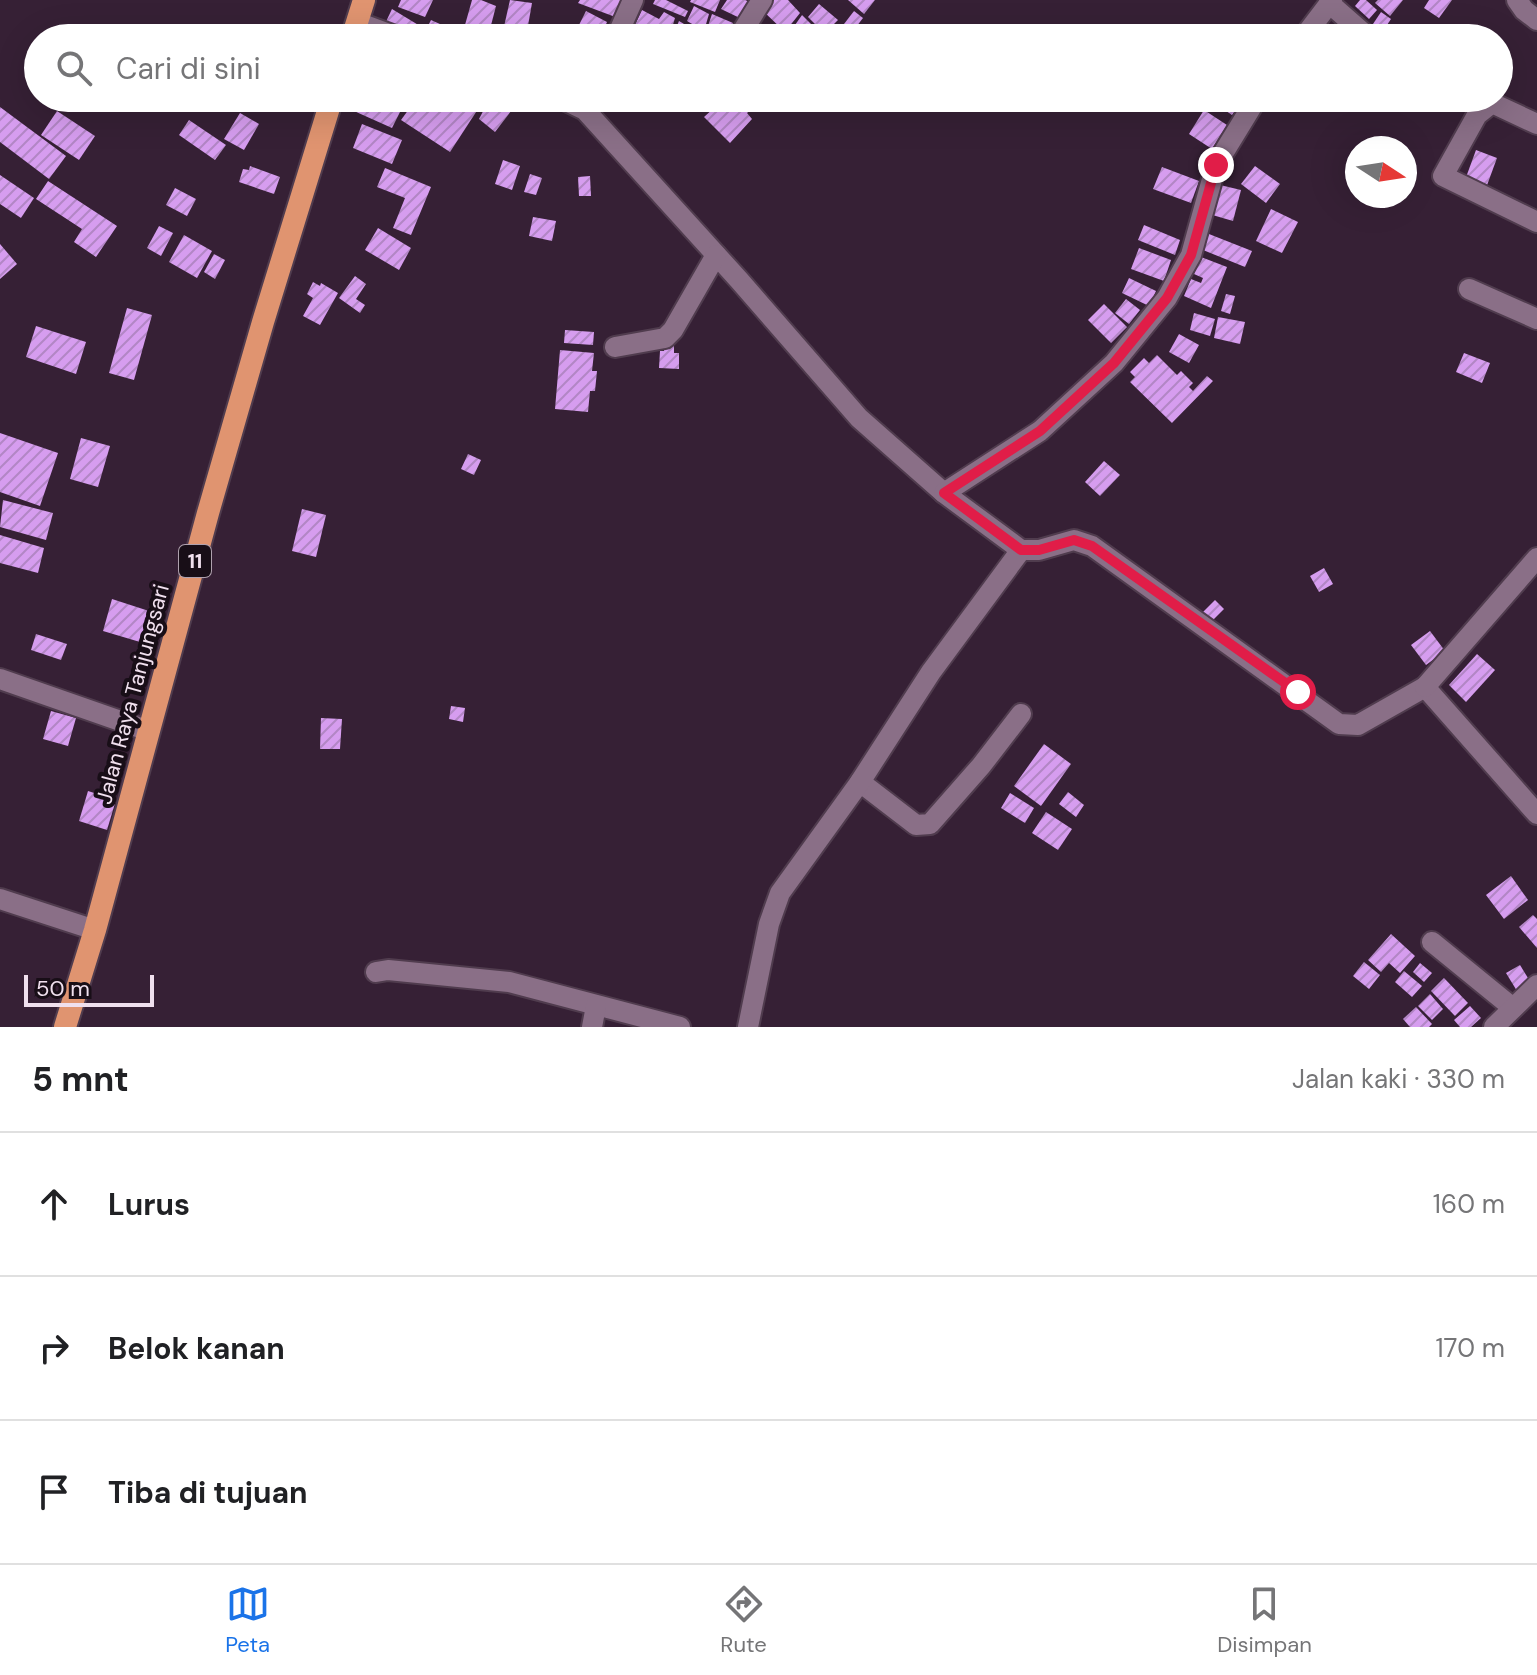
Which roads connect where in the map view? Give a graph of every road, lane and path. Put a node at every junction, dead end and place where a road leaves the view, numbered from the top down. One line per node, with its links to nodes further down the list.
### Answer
1 (364, 0): 5 (highway)
2 (633, 0): 6 (street)
3 (762, 0): 7 (street)
4 (1330, 1): 8 (street); 9 (street)
5 (356, 24)
6 (622, 24)
7 (747, 24)
8 (1313, 24)
9 (1354, 24)
10 (328, 112): 27 (highway, Jalan Raya Tanjungsari / 11)
11 (595, 112): 17 (street)
12 (1248, 112): 21 (street)
13 (1481, 112): 16 (street)
14 (1511, 112): 15 (street)
15 (1537, 124)
16 (1537, 222)
17 (716, 255): 20 (street); 21 (street)
18 (1469, 289): 19 (street)
19 (1537, 319)
20 (615, 347)
21 (944, 493): 22 (street)
22 (1021, 550): 25 (street); 28 (street)
23 (1537, 558): 25 (street)
24 (0, 679): 27 (street)
25 (1425, 687): 29 (street)
26 (1021, 714): 28 (street)
27 (149, 731): 31 (highway, Jalan Raya Tanjungsari / 11)
28 (860, 782): 39 (street)
29 (1537, 814)
30 (0, 899): 31 (street)
31 (95, 930): 37 (highway, Jalan Raya Tanjungsari / 11)
32 (1432, 942): 35 (street)
33 (376, 972): 36 (street)
34 (1537, 985): 35 (street)
35 (1513, 1008): 40 (street)
36 (594, 1017): 38 (street)
37 (65, 1027)
38 (680, 1027)
39 (748, 1027)
40 (1494, 1027)

